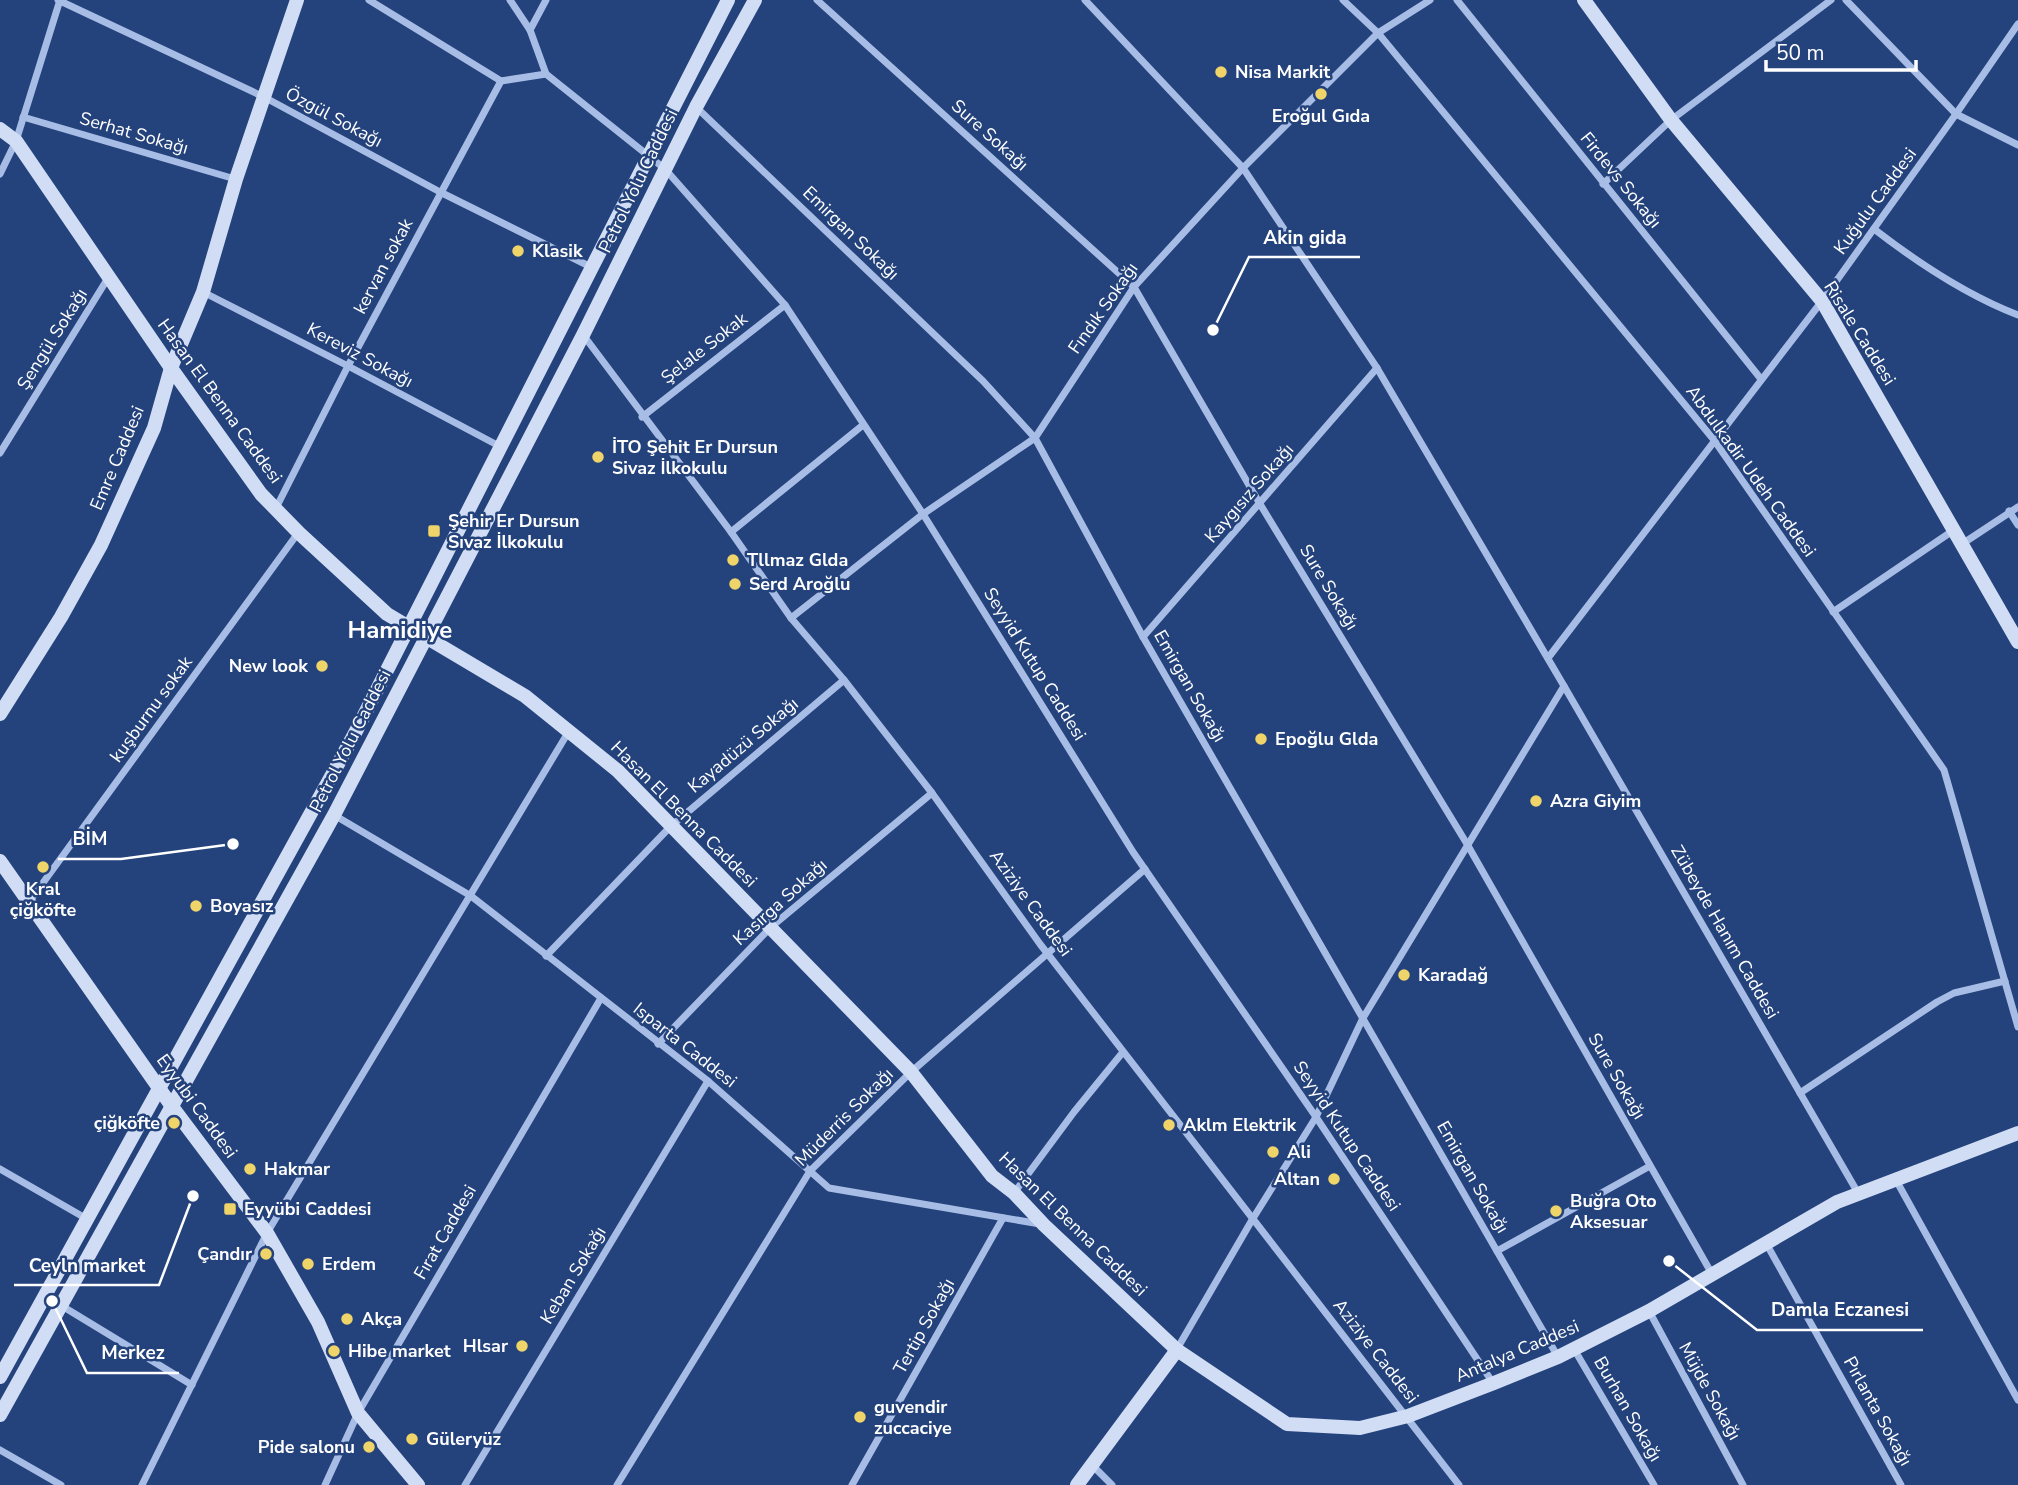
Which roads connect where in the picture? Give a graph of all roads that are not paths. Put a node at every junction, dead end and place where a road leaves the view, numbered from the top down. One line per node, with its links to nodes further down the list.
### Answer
1 (59, 0): 21 (street, Özgül Sokağı); 24 (street)
2 (297, 0): 21 (street, Emre Caddesi)
3 (369, 0): 20 (street)
4 (510, 0): 17 (street)
5 (546, 0): 17 (street)
6 (728, 0): 29 (street, Petrol Yolu Caddesi)
7 (755, 0): 22 (street, Petrol Yolu Caddesi)
8 (817, 0): 39 (street, Sure Sokağı)
9 (1085, 0): 30 (street, Zübeyde Hanım Caddesi)
10 (1343, 0): 18 (street, Abdulkadir Udeh Caddesi)
11 (1430, 0): 18 (street, Fındık Sokağı)
12 (1457, 0): 34 (street, Firdevs Sokağı)
13 (1584, 0): 25 (street, Risale Caddesi)
14 (1830, 0): 25 (street)
15 (1846, 0): 23 (street)
16 (2018, 24): 23 (street, Kuğulu Caddesi)
17 (530, 30): 19 (street)
18 (1378, 33): 30 (street, Fındık Sokağı); 52 (street, Abdulkadir Udeh Caddesi)
19 (546, 74): 20 (street); 29 (street, Seyyid Kutup Caddesi)
20 (501, 81): 35 (street, kervan sokak)
21 (264, 97): 33 (street, Emre Caddesi); 35 (street, Özgül Sokağı)
22 (696, 107): 31 (street, Petrol Yolu Caddesi); 51 (street, Emirgan Sokağı)
23 (1956, 114): 28 (street); 36 (street, Kuğulu Caddesi)
24 (23, 117): 27 (street); 33 (street, Serhat Sokağı)
25 (1671, 120): 34 (street); 41 (street, Risale Caddesi)
26 (0, 129): 27 (street, Hasan El Benna Caddesi)
27 (16, 141): 32 (street); 38 (street, Hasan El Benna Caddesi)
28 (2018, 145)
29 (650, 156): 31 (street, Seyyid Kutup Caddesi); 37 (street, Petrol Yolu Caddesi)
30 (1243, 168): 39 (street, Fındık Sokağı); 47 (street, Zübeyde Hanım Caddesi)
31 (665, 169): 42 (street, Seyyid Kutup Caddesi); 44 (street, Petrol Yolu Caddesi)
32 (0, 174)
33 (236, 179): 40 (street, Emre Caddesi)
34 (1603, 184): 48 (street, Firdevs Sokağı)
35 (440, 192): 37 (street, Özgül Sokağı); 45 (street, kervan sokak)
36 (1874, 229): 41 (street, Kuğulu Caddesi); 43 (street)
37 (593, 268): 53 (street, Petrol Yolu Caddesi)
38 (108, 277): 46 (street, Hasan El Benna Caddesi); 54 (street, Şengül Sokağı)
39 (1134, 287): 51 (street, Fındık Sokağı); 55 (street, Sure Sokağı)
40 (203, 292): 45 (street, Kereviz Sokağı); 46 (street, Emre Caddesi)
41 (1822, 301): 48 (street, Kuğulu Caddesi); 61 (street, Risale Caddesi)
42 (785, 305): 49 (street, Şelale Sokak); 50 (street, Seyyid Kutup Caddesi)
43 (2018, 315)
44 (583, 335): 49 (street, Aziziye Caddesi); 68 (street, Petrol Yolu Caddesi)
45 (348, 366): 53 (street, Kereviz Sokağı); 57 (street, kervan sokak)
46 (171, 368): 57 (street, Hasan El Benna Caddesi); 74 (street, Emre Caddesi)
47 (1377, 368): 55 (street, Kaygısız Sokağı); 71 (street, Zübeyde Hanım Caddesi)
48 (1761, 379): 52 (street, Kuğulu Caddesi)
49 (642, 416): 62 (street, Aziziye Caddesi)
50 (863, 425): 59 (street, Seyyid Kutup Caddesi); 62 (street)
51 (1035, 438): 59 (street, Fındık Sokağı); 69 (street, Emirgan Sokağı)
52 (1714, 440): 65 (street, Abdulkadir Udeh Caddesi); 71 (street, Kuğulu Caddesi)
53 (501, 448): 67 (street, Petrol Yolu Caddesi)
54 (0, 453)
55 (1260, 504): 69 (street, Kaygısız Sokağı); 79 (street, Sure Sokağı)
56 (2018, 507): 58 (street)
57 (276, 508): 63 (street, Hasan El Benna Caddesi)
58 (2009, 511): 60 (street); 64 (street)
59 (923, 514): 66 (street, Fındık Sokağı); 81 (street, Seyyid Kutup Caddesi)
60 (2018, 525)
61 (1954, 530): 64 (street, Risale Caddesi); 65 (street)
62 (731, 532): 66 (street, Aziziye Caddesi)
63 (299, 533): 67 (street, Hasan El Benna Caddesi); 83 (street, kuşburnu sokak)
64 (1962, 544): 70 (street, Risale Caddesi)
65 (1833, 612): 87 (street, Abdulkadir Udeh Caddesi)
66 (791, 618): 72 (street, Aziziye Caddesi)
67 (409, 627): 68 (street, Hasan El Benna Caddesi); 95 (street, Petrol Yolu Caddesi)
68 (425, 637): 75 (street, Hasan El Benna Caddesi); 77 (street, Petrol Yolu Caddesi)
69 (1143, 637): 89 (street, Emirgan Sokağı)
70 (2018, 642)
71 (1548, 658): 73 (street, Zübeyde Hanım Caddesi)
72 (844, 680): 76 (street, Aziziye Caddesi); 78 (street, Kayadüzü Sokağı)
73 (1564, 686): 79 (street); 96 (street, Zübeyde Hanım Caddesi)
74 (0, 714)
75 (569, 731): 78 (street, Hasan El Benna Caddesi); 82 (street)
76 (932, 793): 84 (street, Kasırga Sokağı); 85 (street, Aziziye Caddesi)
77 (334, 815): 82 (street, Isparta Caddesi); 97 (street, Petrol Yolu Caddesi)
78 (670, 827): 84 (street, Hasan El Benna Caddesi); 86 (street, Kayadüzü Sokağı)
79 (1467, 844): 89 (street); 100 (street, Sure Sokağı)
80 (0, 861): 83 (street, Eyyubi Caddesi)
81 (1145, 869): 85 (street, Müderris Sokağı); 98 (street, Seyyid Kutup Caddesi)
82 (471, 896): 86 (street, Isparta Caddesi); 110 (street)
83 (29, 903): 95 (street, Eyyubi Caddesi)
84 (771, 927): 91 (street, Kasırga Sokağı); 93 (street, Hasan El Benna Caddesi)
85 (1047, 954): 92 (street, Aziziye Caddesi); 93 (street, Müderris Sokağı)
86 (546, 957): 88 (street, Isparta Caddesi)
87 (2005, 981): 90 (street, Abdulkadir Udeh Caddesi); 96 (street)
88 (601, 999): 91 (street, Isparta Caddesi); 123 (street, Fırat Caddesi)
89 (1363, 1018): 98 (street); 112 (street, Emirgan Sokağı)
90 (2018, 1027)
91 (658, 1044): 94 (street, Isparta Caddesi)
92 (1123, 1052): 104 (street); 108 (street, Aziziye Caddesi)
93 (911, 1072): 102 (street, Müderris Sokağı); 104 (street, Hasan El Benna Caddesi)
94 (708, 1081): 102 (street, Isparta Caddesi); 132 (street, Keban Sokağı)
95 (159, 1088): 97 (street, Eyyubi Caddesi); 107 (street, Petrol Yolu Caddesi)
96 (1800, 1093): 105 (street, Zübeyde Hanım Caddesi)
97 (173, 1108): 110 (street, Eyyubi Caddesi); 114 (street, Petrol Yolu Caddesi)
98 (1316, 1117): 108 (street); 120 (street, Seyyid Kutup Caddesi)
99 (2018, 1133): 103 (street, Antalya Caddesi)
100 (1650, 1166): 112 (street); 113 (street, Sure Sokağı)
101 (0, 1169): 107 (street)
102 (810, 1171): 106 (street, Isparta Caddesi); 133 (street, Müderris Sokağı)
103 (1896, 1179): 105 (street, Antalya Caddesi); 122 (street)
104 (1014, 1193): 109 (street, Hasan El Benna Caddesi)
105 (1858, 1194): 111 (street, Antalya Caddesi)
106 (1003, 1218): 109 (street, Isparta Caddesi); 134 (street, Tertip Sokağı)
107 (87, 1219): 119 (street, Petrol Yolu Caddesi)
108 (1252, 1220): 117 (street); 125 (street, Aziziye Caddesi)
109 (1044, 1225): 117 (street, Hasan El Benna Caddesi)
110 (267, 1233): 121 (street); 123 (street, Eyyubi Caddesi)
111 (1766, 1242): 113 (street, Antalya Caddesi); 140 (street, Pırlanta Sokağı)
112 (1497, 1251): 118 (street, Emirgan Sokağı)
113 (1712, 1275): 115 (street, Antalya Caddesi)
114 (62, 1306): 121 (street); 124 (street, Petrol Yolu Caddesi)
115 (1649, 1311): 116 (street, Antalya Caddesi); 139 (street, Müjde Sokağı)
116 (1574, 1349): 118 (street, Antalya Caddesi); 138 (street, Burhan Sokağı)
117 (1177, 1350): 125 (street, Antalya Caddesi); 127 (street)
118 (1558, 1357): 120 (street, Antalya Caddesi)
119 (0, 1377)
120 (1494, 1383): 125 (street, Antalya Caddesi)
121 (192, 1385): 129 (street)
122 (2018, 1400)
123 (358, 1413): 130 (street, Fırat Caddesi); 131 (street, Eyyubi Caddesi)
124 (0, 1415)
125 (1408, 1416): 137 (street, Aziziye Caddesi)
126 (0, 1450): 128 (street)
127 (1092, 1465): 135 (street); 136 (street)
128 (61, 1485)
129 (142, 1485)
130 (325, 1485)
131 (418, 1485)
132 (465, 1485)
133 (617, 1485)
134 (852, 1485)
135 (1077, 1485)
136 (1112, 1485)
137 (1459, 1485)
138 (1654, 1485)
139 (1743, 1485)
140 (1901, 1485)

